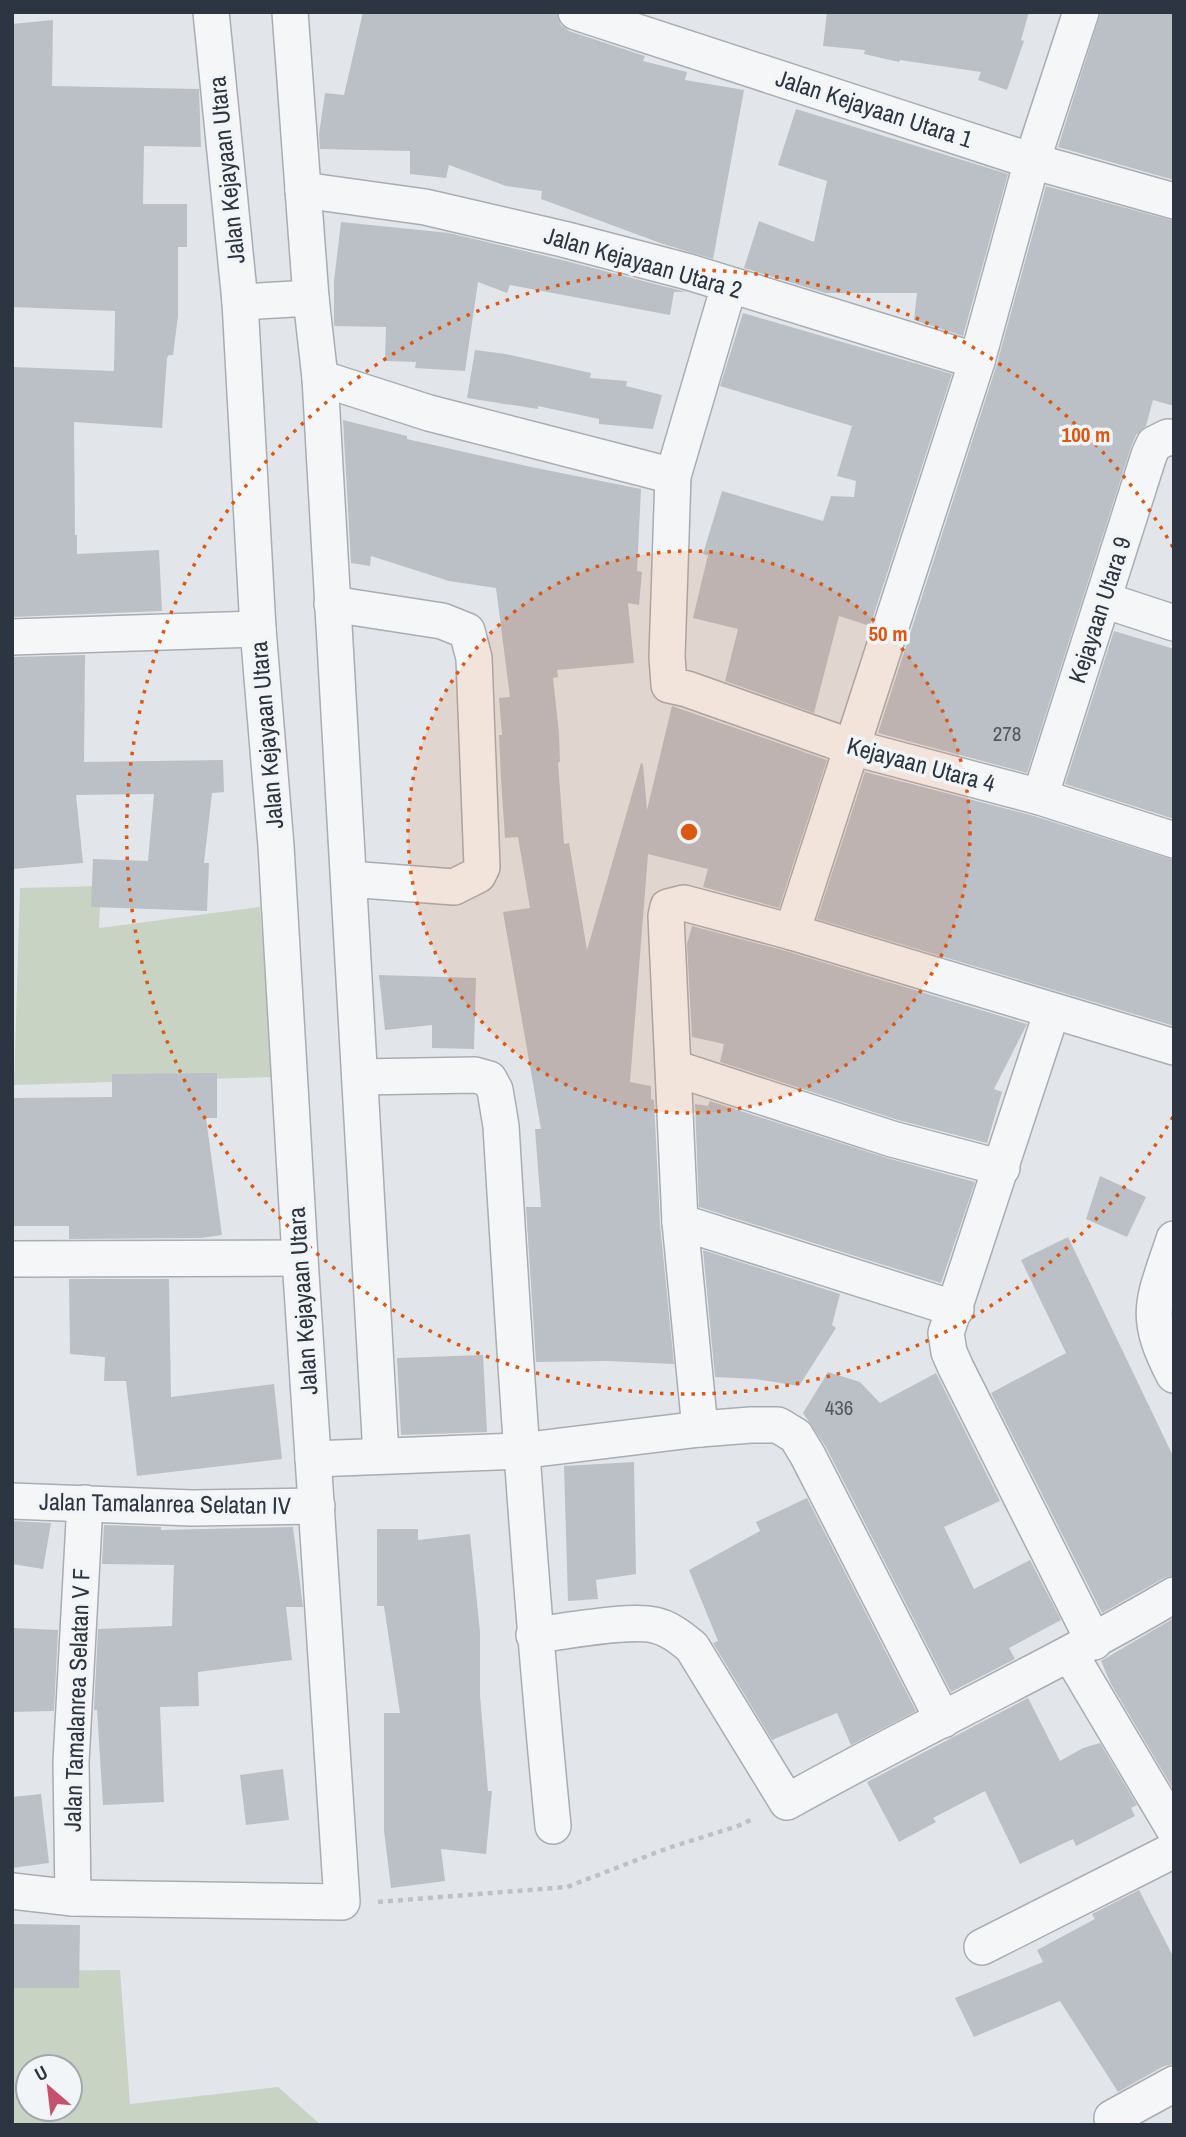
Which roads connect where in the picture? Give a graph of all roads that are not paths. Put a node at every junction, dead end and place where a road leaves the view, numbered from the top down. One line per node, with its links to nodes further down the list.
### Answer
1 (211, 12): 10 (street, Jalan Kejayaan Utara)
2 (290, 12): 6 (street)
3 (576, 12): 5 (street, Jalan Kejayaan Utara 1)
4 (1081, 12): 5 (street)
5 (1032, 161): 7 (street, Jalan Kejayaan Utara 1); 11 (street)
6 (303, 190): 8 (street, Jalan Kejayaan Utara 2); 9 (street)
7 (1174, 201)
8 (729, 286): 11 (street, Jalan Kejayaan Utara 2); 14 (street)
9 (311, 298): 10 (street); 12 (street)
10 (240, 302): 18 (street, Jalan Kejayaan Utara)
11 (977, 361): 20 (street)
12 (320, 378): 14 (street); 16 (street)
13 (1174, 438): 15 (street, Kejayaan Utara 9)
14 (673, 476): 20 (street, Kejayaan Utara 4)
15 (1104, 600): 17 (street); 21 (street, Kejayaan Utara 9)
16 (332, 604): 23 (street); 23 (street)
17 (1174, 623)
18 (258, 629): 19 (street); 32 (street, Jalan Kejayaan Utara)
19 (12, 637)
20 (851, 747): 21 (street, Kejayaan Utara 4); 24 (street)
21 (1040, 797): 22 (street, Kejayaan Utara 4)
22 (1174, 840)
23 (349, 879): 28 (street)
24 (792, 932): 25 (street); 27 (street)
25 (1052, 1011): 26 (street); 29 (street)
26 (1174, 1047)
27 (674, 1068): 29 (street); 30 (street)
28 (360, 1077): 37 (street); 38 (street)
29 (1002, 1168): 34 (street)
30 (680, 1222): 34 (street); 36 (street)
31 (1174, 1239): 35 (street)
32 (300, 1258): 33 (street); 39 (street, Jalan Kejayaan Utara)
33 (12, 1259)
34 (956, 1309): 45 (street)
35 (1174, 1375)
36 (700, 1429): 37 (street); 46 (street)
37 (520, 1451): 38 (street); 44 (street)
38 (381, 1455): 39 (street)
39 (313, 1459): 42 (street, Jalan Kejayaan Utara)
40 (12, 1501): 41 (street, Jalan Tamalanrea Selatan IV)
41 (85, 1503): 42 (street, Jalan Tamalanrea Selatan IV); 51 (street, Jalan Tamalanrea Selatan V F)
42 (317, 1506): 51 (street, Jalan Kejayaan Utara)
43 (1174, 1595): 45 (street)
44 (534, 1635): 46 (street); 47 (street)
45 (1082, 1648): 46 (street); 48 (street)
46 (943, 1720)
47 (553, 1826)
48 (1174, 1829)
49 (1174, 1850): 52 (street)
50 (12, 1891): 51 (street)
51 (73, 1898)
52 (982, 1947)
53 (1174, 2084): 54 (street)
54 (1112, 2118)

